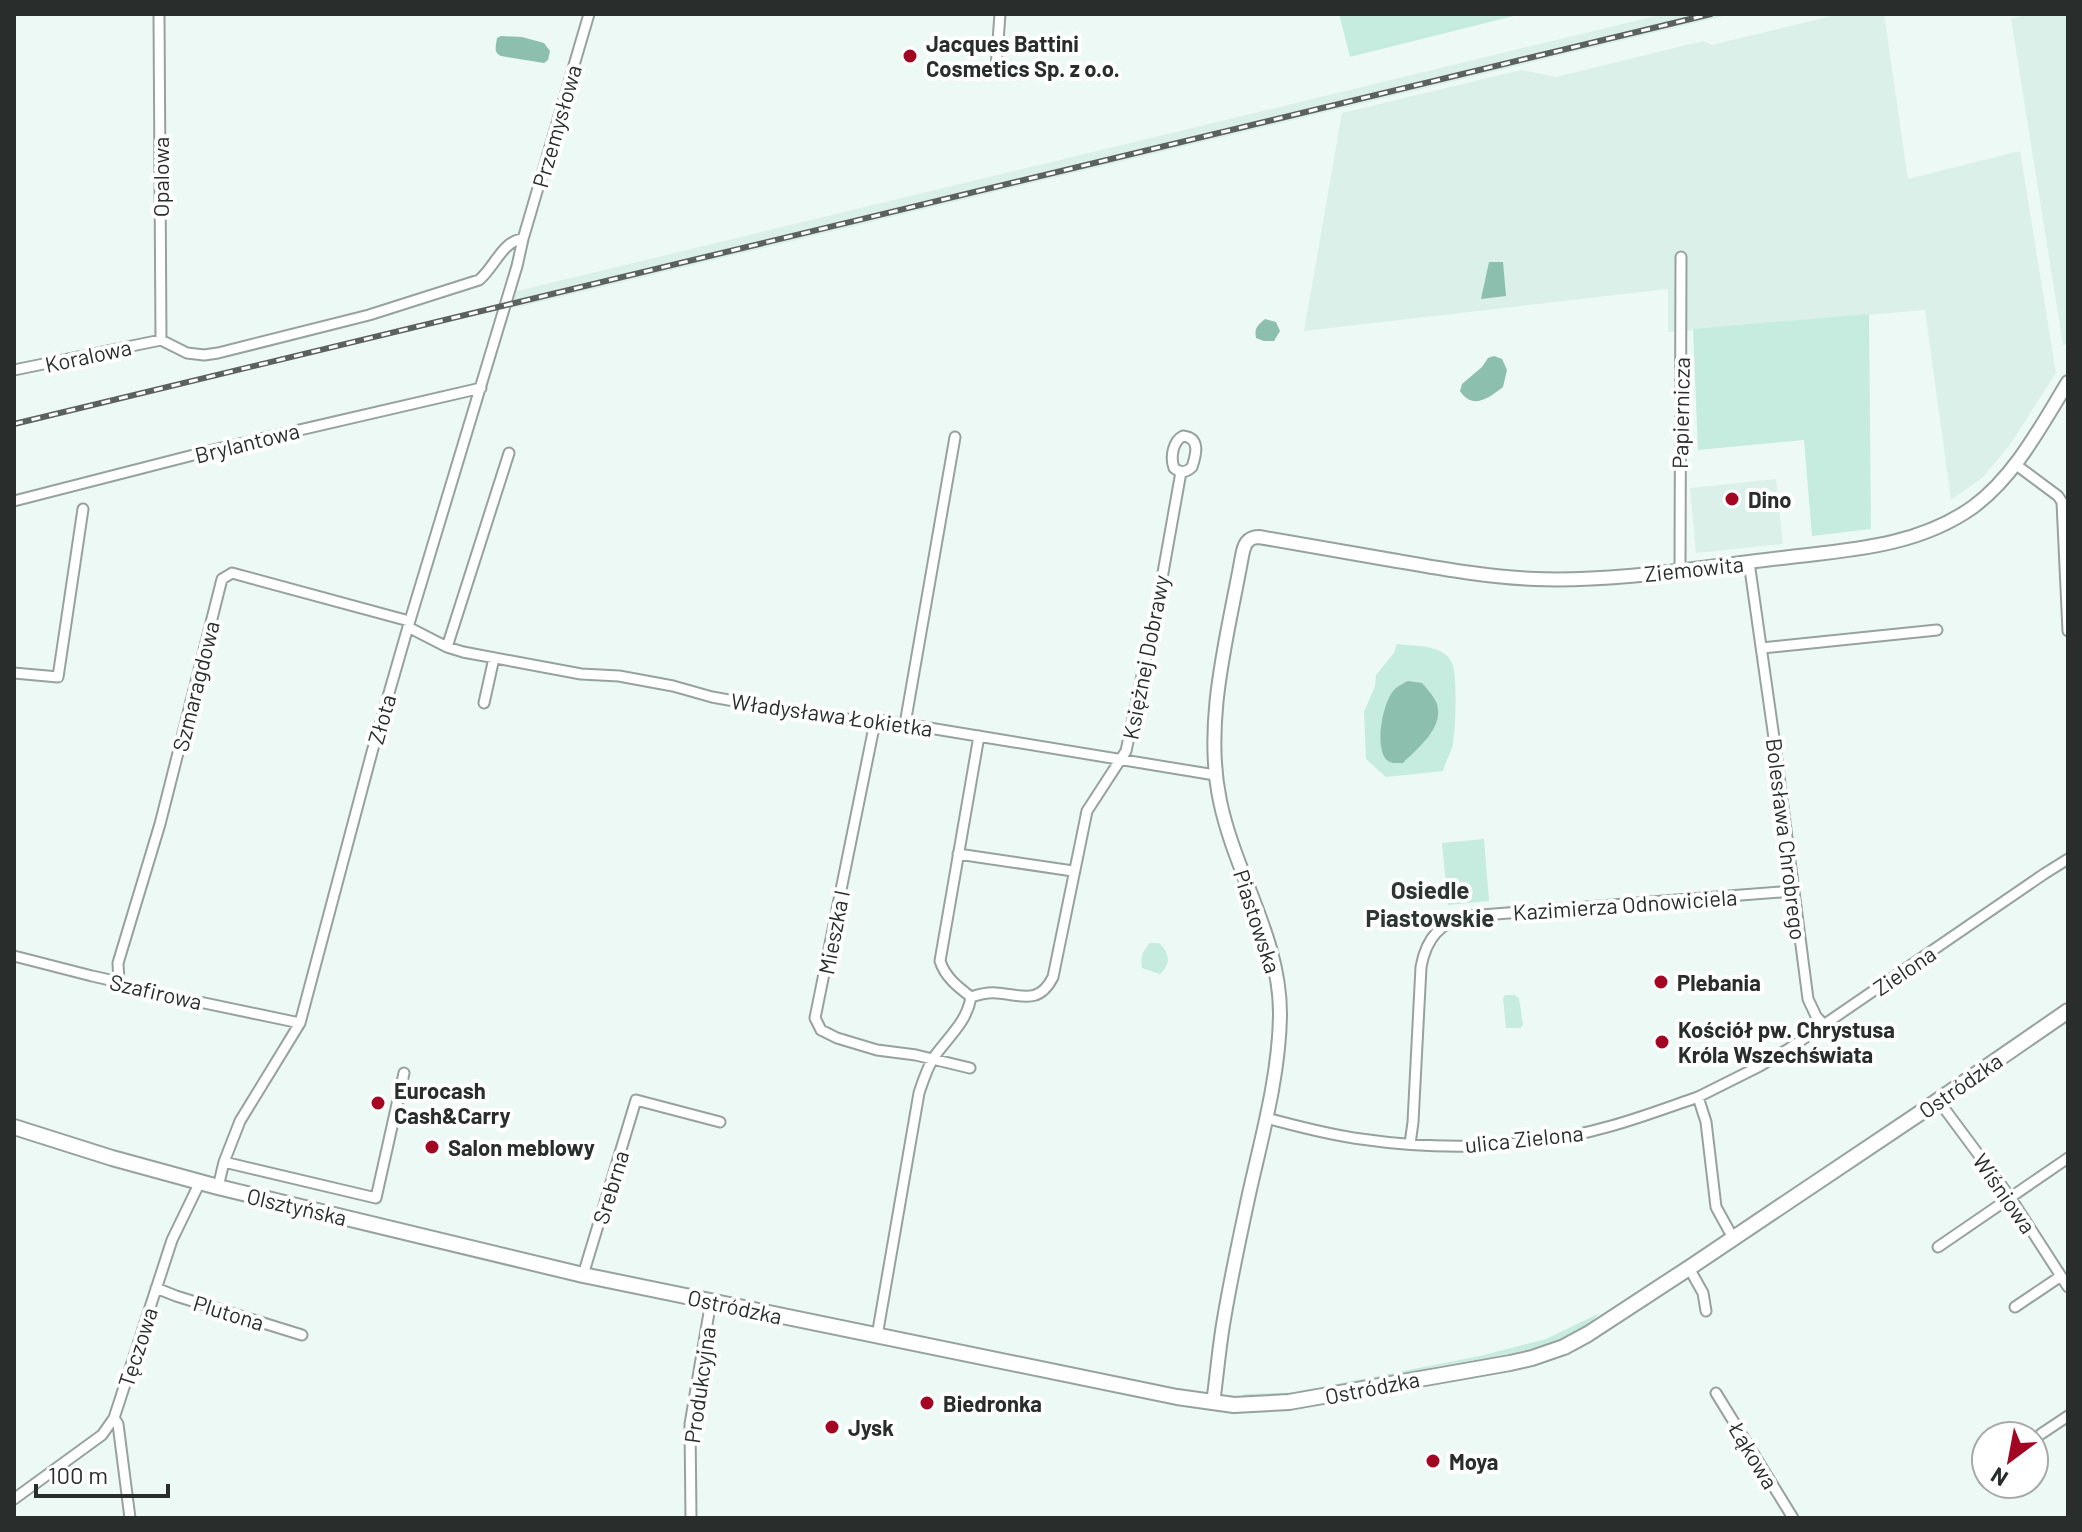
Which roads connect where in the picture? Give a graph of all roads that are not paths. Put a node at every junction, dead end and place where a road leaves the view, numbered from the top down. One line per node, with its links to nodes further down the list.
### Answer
1 (159, 14): 7 (street, Opalowa)
2 (589, 14): 5 (street, Przemysłowa)
3 (1000, 14): 4 (street)
4 (996, 68)
5 (523, 239): 7 (street); 10 (street, Złota)
6 (1681, 257): 19 (street, Papiernicza)
7 (161, 340): 8 (street, Koralowa)
8 (14, 370)
9 (2068, 382): 13 (street, Ziemowita)
10 (481, 388): 15 (street, Brylantowa); 20 (street, Złota)
11 (955, 437): 29 (street)
12 (509, 453): 23 (street)
13 (2015, 464): 18 (street, Ziemowita); 22 (street)
14 (1181, 472): 31 (street, Księżnej Dobrawy)
15 (14, 501)
16 (83, 509): 26 (street)
17 (1251, 538): 19 (street, Ziemowita); 32 (street, Piastowska)
18 (1749, 562): 19 (street, Ziemowita); 24 (street, Bolesława Chrobrego)
19 (1680, 570)
20 (409, 624): 23 (street, Władysława Łokietka); 38 (street, Szmaragdowa); 41 (street, Złota)
21 (1937, 630): 24 (street)
22 (2068, 631)
23 (447, 647): 25 (street, Władysława Łokietka)
24 (1762, 648): 36 (street, Bolesława Chrobrego)
25 (494, 658): 27 (street); 28 (street, Władysława Łokietka)
26 (14, 673)
27 (484, 703)
28 (881, 720): 29 (street, Władysława Łokietka); 43 (street, Mieszka I)
29 (905, 724): 30 (street, Władysława Łokietka)
30 (979, 736): 31 (street, Władysława Łokietka); 33 (street)
31 (1122, 759): 32 (street, Władysława Łokietka); 35 (street, Księżnej Dobrawy)
32 (1215, 775): 48 (street, Piastowska)
33 (958, 854): 35 (street); 39 (street)
34 (2068, 859): 42 (street, Zielona)
35 (1073, 871): 39 (street, Księżnej Dobrawy)
36 (1794, 891): 42 (street, Bolesława Chrobrego); 51 (street, Kazimierza Odnowiciela)
37 (14, 956): 38 (street, Szafirowa)
38 (119, 982): 41 (street, Szafirowa)
39 (971, 997): 43 (street)
40 (2068, 1011): 47 (main road, Ostródzka)
41 (300, 1023): 53 (street, Złota)
42 (1824, 1025): 46 (street, Zielona)
43 (934, 1058): 44 (street); 68 (street)
44 (970, 1068)
45 (404, 1073): 53 (street)
46 (1698, 1097): 51 (street, ulica Zielona); 57 (street)
47 (1938, 1100): 56 (street, Wiśniowa); 57 (main road, Ostródzka)
48 (1266, 1118): 51 (street, ulica Zielona); 70 (street, Piastowska)
49 (720, 1122): 60 (street, Srebrna)
50 (14, 1127): 54 (main road, Olsztyńska)
51 (1410, 1144)
52 (2068, 1158): 56 (street)
53 (224, 1162): 55 (street, Złota)
54 (200, 1182): 55 (main road, Olsztyńska); 63 (street, Tęczowa)
55 (218, 1187): 60 (main road, Olsztyńska)
56 (2010, 1197): 58 (street); 61 (street, Wiśniowa)
57 (1733, 1238): 59 (main road, Ostródzka)
58 (1938, 1247)
59 (1689, 1268): 66 (street); 70 (main road, Ostródzka)
60 (583, 1275): 64 (main road, Ostródzka)
61 (2061, 1276): 62 (street, Wiśniowa); 65 (street)
62 (2068, 1287)
63 (156, 1288): 67 (street, Plutona); 72 (street, Tęczowa)
64 (711, 1301): 68 (main road, Ostródzka); 76 (street, Produkcyjna)
65 (2015, 1307)
66 (1706, 1311)
67 (302, 1335)
68 (877, 1336): 70 (main road, Ostródzka)
69 (1716, 1393): 77 (street, Łąkowa)
70 (1213, 1403)
71 (2068, 1416): 73 (street)
72 (114, 1418): 74 (street); 75 (street, Tęczowa)
73 (2050, 1428)
74 (14, 1499)
75 (130, 1518)
76 (691, 1518)
77 (1793, 1518)

